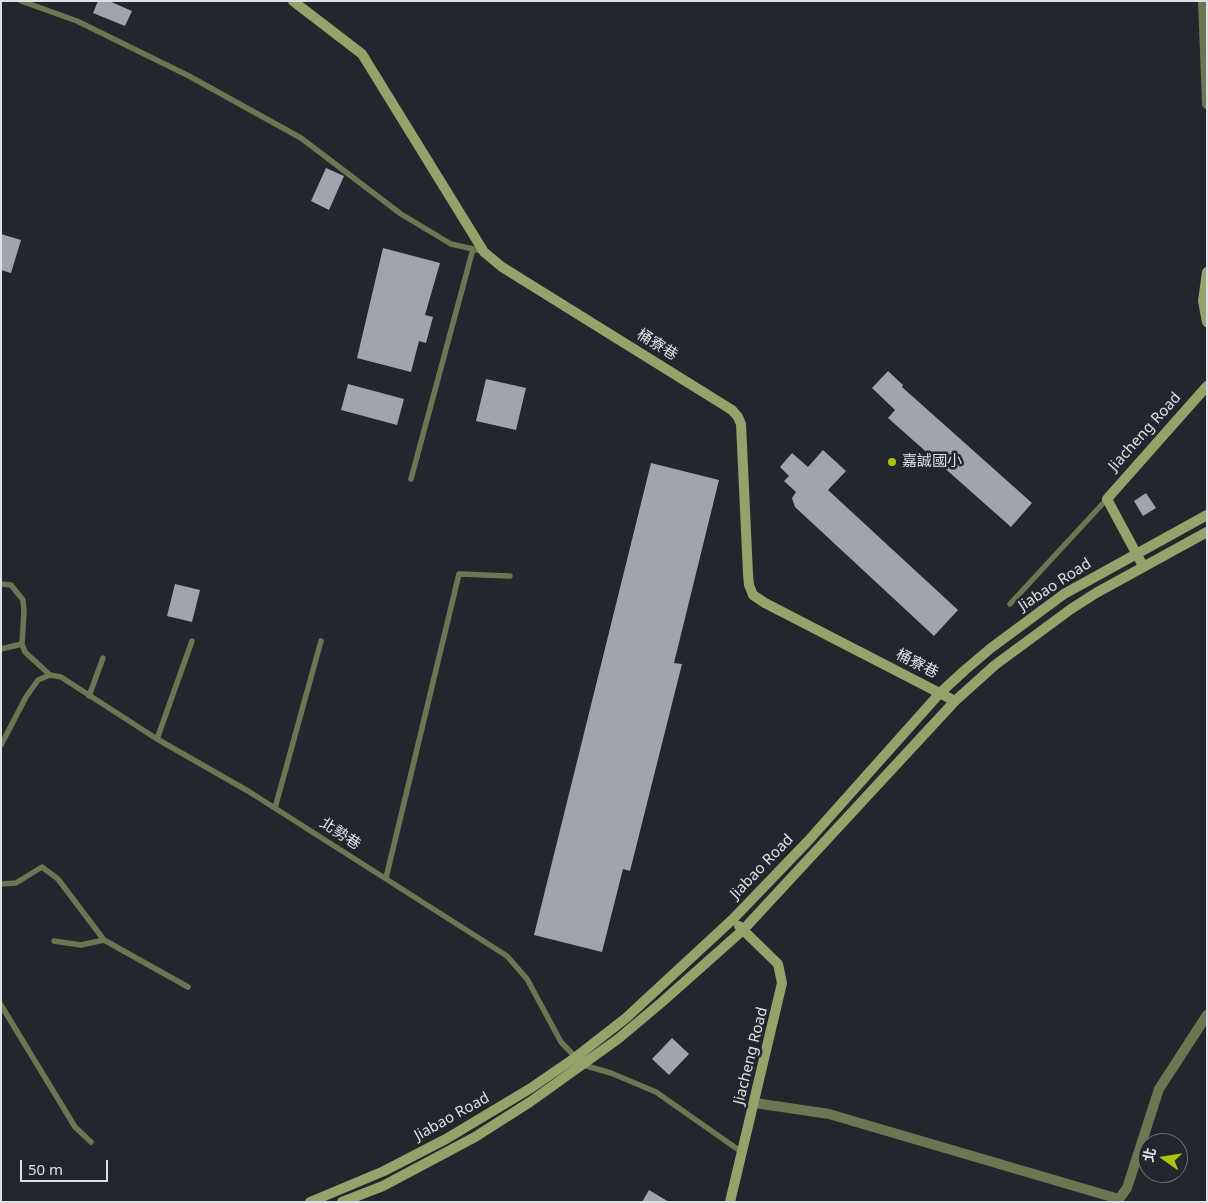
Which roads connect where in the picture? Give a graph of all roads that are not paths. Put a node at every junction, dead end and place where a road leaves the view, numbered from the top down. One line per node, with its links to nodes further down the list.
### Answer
1 (21, 1): 5 (lane)
2 (293, 1): 6 (street, 桶寮巷)
3 (1203, 1): 4 (street)
4 (1207, 104)
5 (473, 249): 6 (lane); 10 (lane)
6 (484, 252): 25 (street, 桶寮巷)
7 (1207, 272): 8 (street)
8 (1207, 322)
9 (1207, 386): 11 (street, Jiacheng Road)
10 (411, 479)
11 (1106, 499): 14 (street); 18 (lane, Jiacheng Road)
12 (1207, 515): 14 (street, Jiabao Road)
13 (1207, 532): 15 (street, Jiabao Road)
14 (1136, 553): 15 (street); 25 (street, Jiabao Road)
15 (1142, 566): 27 (street, Jiabao Road)
16 (510, 576): 31 (lane)
17 (1, 584): 21 (lane)
18 (1010, 604)
19 (192, 640): 28 (lane)
20 (321, 641): 30 (lane)
21 (22, 644): 22 (lane); 24 (lane, 北勢巷)
22 (1, 649)
23 (103, 658): 26 (lane)
24 (50, 675): 26 (lane, 北勢巷); 29 (lane)
25 (940, 693): 27 (street, 桶寮巷); 33 (street, Jiabao Road)
26 (89, 696): 28 (lane, 北勢巷)
27 (955, 701): 34 (street, Jiabao Road)
28 (157, 739): 30 (lane, 北勢巷)
29 (1, 745)
30 (276, 808): 31 (lane, 北勢巷)
31 (386, 878): 40 (lane, 北勢巷)
32 (1, 884): 35 (lane)
33 (733, 919): 34 (street, Jiacheng Road); 40 (street, Jiabao Road)
34 (743, 930): 40 (street, Jiabao Road); 41 (street, Jiacheng Road)
35 (104, 940): 36 (lane); 37 (lane)
36 (54, 941)
37 (188, 988)
38 (1, 1005): 42 (lane)
39 (1207, 1015): 41 (street)
40 (580, 1061): 43 (lane); 44 (street, Jiabao Road); 45 (street, Jiabao Road)
41 (755, 1103): 43 (street, Jiacheng Road)
42 (91, 1142)
43 (743, 1153): 46 (street, Jiacheng Road)
44 (310, 1202)
45 (342, 1202)
46 (730, 1202)

